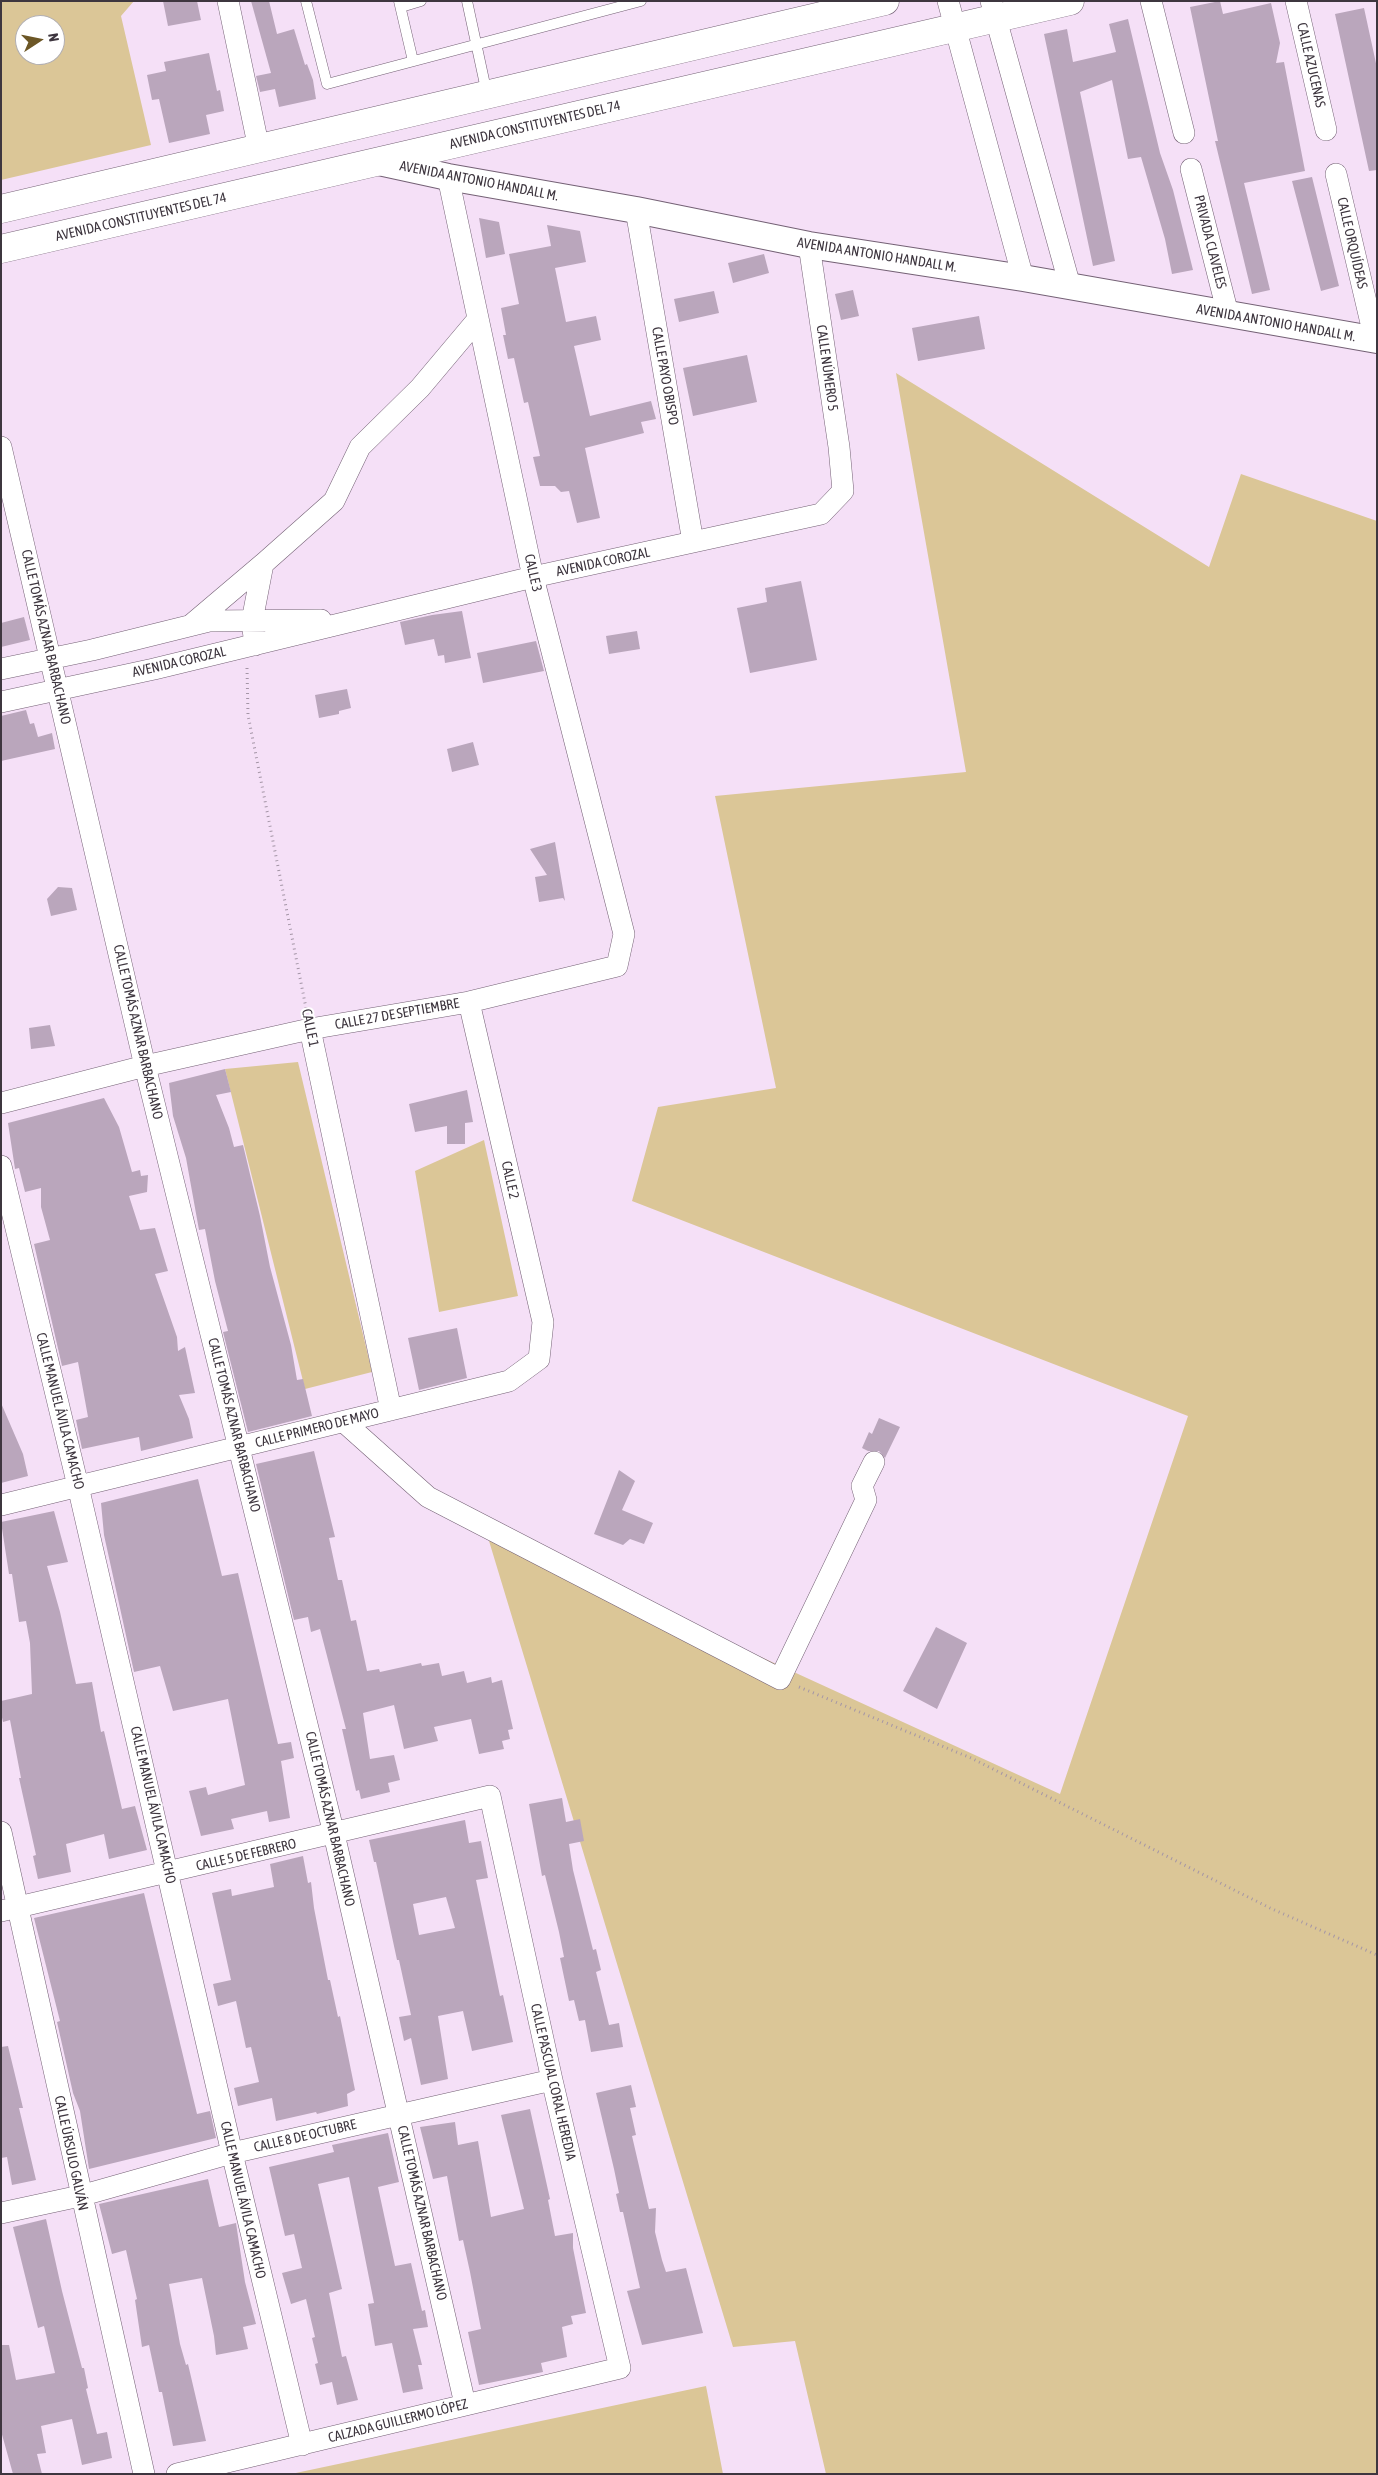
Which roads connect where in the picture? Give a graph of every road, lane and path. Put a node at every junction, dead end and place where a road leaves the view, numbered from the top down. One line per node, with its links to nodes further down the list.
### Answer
1 (228, 1): 19 (street)
2 (306, 1): 15 (lane)
3 (421, 1): 11 (lane)
4 (467, 1): 14 (lane)
5 (641, 1): 14 (lane)
6 (948, 1): 13 (street)
7 (1070, 1): 12 (main road, AVENIDA CONSTITUYENTES DEL 74)
8 (1151, 1): 18 (street)
9 (1296, 1): 17 (street, CALLE AZUCENAS)
10 (879, 2): 16 (main road)
11 (400, 4): 15 (lane)
12 (993, 10): 13 (main road, AVENIDA CONSTITUYENTES DEL 74); 29 (street)
13 (954, 28): 20 (main road, AVENIDA CONSTITUYENTES DEL 74); 28 (street)
14 (477, 45): 15 (lane); 16 (lane)
15 (413, 62)
16 (487, 95): 19 (main road)
17 (1326, 130)
18 (1184, 133)
19 (259, 148): 24 (main road)
20 (379, 162): 23 (street, AVENIDA ANTONIO HANDALL M.); 27 (main road, AVENIDA CONSTITUYENTES DEL 74)
21 (1191, 170): 30 (street, PRIVADA CLAVELES)
22 (1336, 174): 32 (street, CALLE ORQUÍDEAS)
23 (448, 177): 25 (street, AVENIDA ANTONIO HANDALL M.); 31 (street, CALLE 3)
24 (1, 209)
25 (636, 210): 26 (street, AVENIDA ANTONIO HANDALL M.); 35 (street, CALLE PAYO OBISPO)
26 (809, 245): 28 (street, AVENIDA ANTONIO HANDALL M.); 34 (street, CALLE NÚMERO 5)
27 (1, 249)
28 (1023, 278): 29 (street, AVENIDA ANTONIO HANDALL M.)
29 (1070, 286): 30 (street, AVENIDA ANTONIO HANDALL M.)
30 (1228, 314): 32 (street, AVENIDA ANTONIO HANDALL M.)
31 (478, 319): 36 (street); 37 (street, CALLE 3)
32 (1376, 340)
33 (1, 447): 42 (street, CALLE TOMÁS AZNAR BARBACHANO)
34 (843, 491): 35 (street, AVENIDA COROZAL)
35 (693, 542): 37 (street, AVENIDA COROZAL)
36 (264, 564): 39 (street); 40 (street)
37 (533, 577): 38 (street, AVENIDA COROZAL); 46 (street, CALLE 3)
38 (356, 620): 39 (street, AVENIDA COROZAL); 41 (street, AVENIDA COROZAL)
39 (252, 621): 40 (street, AVENIDA COROZAL); 41 (street)
40 (191, 625): 42 (street, AVENIDA COROZAL)
41 (255, 645): 44 (street, AVENIDA COROZAL); 48 (path, CALLE 1)
42 (51, 657): 43 (street, AVENIDA COROZAL); 44 (street, CALLE TOMÁS AZNAR BARBACHANO)
43 (1, 669)
44 (59, 688): 45 (street, AVENIDA COROZAL); 49 (street, CALLE TOMÁS AZNAR BARBACHANO)
45 (1, 702)
46 (617, 966): 47 (street, CALLE 27 DE SEPTIEMBRE)
47 (469, 1002): 48 (street, CALLE 27 DE SEPTIEMBRE); 52 (street, CALLE 2)
48 (310, 1029): 49 (street, CALLE 27 DE SEPTIEMBRE); 53 (street, CALLE 1)
49 (145, 1066): 50 (street, CALLE 27 DE SEPTIEMBRE); 55 (street, CALLE TOMÁS AZNAR BARBACHANO)
50 (1, 1103)
51 (1, 1166): 57 (street, CALLE MANUEL ÁVILA CAMACHO)
52 (539, 1359): 53 (street, CALLE PRIMERO DE MAYO)
53 (391, 1410): 54 (street, CALLE PRIMERO DE MAYO)
54 (344, 1422): 55 (street, CALLE PRIMERO DE MAYO); 59 (street)
55 (240, 1447): 57 (street, CALLE PRIMERO DE MAYO); 62 (street, CALLE TOMÁS AZNAR BARBACHANO)
56 (874, 1462): 59 (street)
57 (78, 1486): 58 (street, CALLE PRIMERO DE MAYO); 63 (street, CALLE MANUEL ÁVILA CAMACHO)
58 (1, 1505)
59 (780, 1679): 65 (path)
60 (490, 1796): 62 (street, CALLE 5 DE FEBRERO); 66 (street, CALLE PASCUAL CORAL HEREDIA)
61 (1, 1832): 64 (street, CALLE ÚRSULO GALVÁN)
62 (334, 1834): 63 (street, CALLE 5 DE FEBRERO); 67 (street, CALLE TOMÁS AZNAR BARBACHANO)
63 (168, 1873): 64 (street, CALLE 5 DE FEBRERO); 68 (street, CALLE MANUEL ÁVILA CAMACHO)
64 (10, 1909): 69 (street, CALLE ÚRSULO GALVÁN)
65 (1377, 1955)
66 (552, 2080): 67 (street, CALLE 8 DE OCTUBRE); 71 (street, CALLE PASCUAL CORAL HEREDIA)
67 (400, 2114): 68 (street, CALLE 8 DE OCTUBRE); 72 (street, CALLE TOMÁS AZNAR BARBACHANO)
68 (232, 2153): 69 (street, CALLE 8 DE OCTUBRE); 73 (street, CALLE MANUEL ÁVILA CAMACHO)
69 (80, 2196): 70 (street, CALLE 8 DE OCTUBRE); 74 (street, CALLE ÚRSULO GALVÁN)
70 (1, 2213)
71 (620, 2368): 72 (street, CALZADA GUILLERMO LÓPEZ)
72 (464, 2404): 73 (street, CALZADA GUILLERMO LÓPEZ)
73 (302, 2445): 75 (street, CALZADA GUILLERMO LÓPEZ)
74 (144, 2474)
75 (177, 2474)

